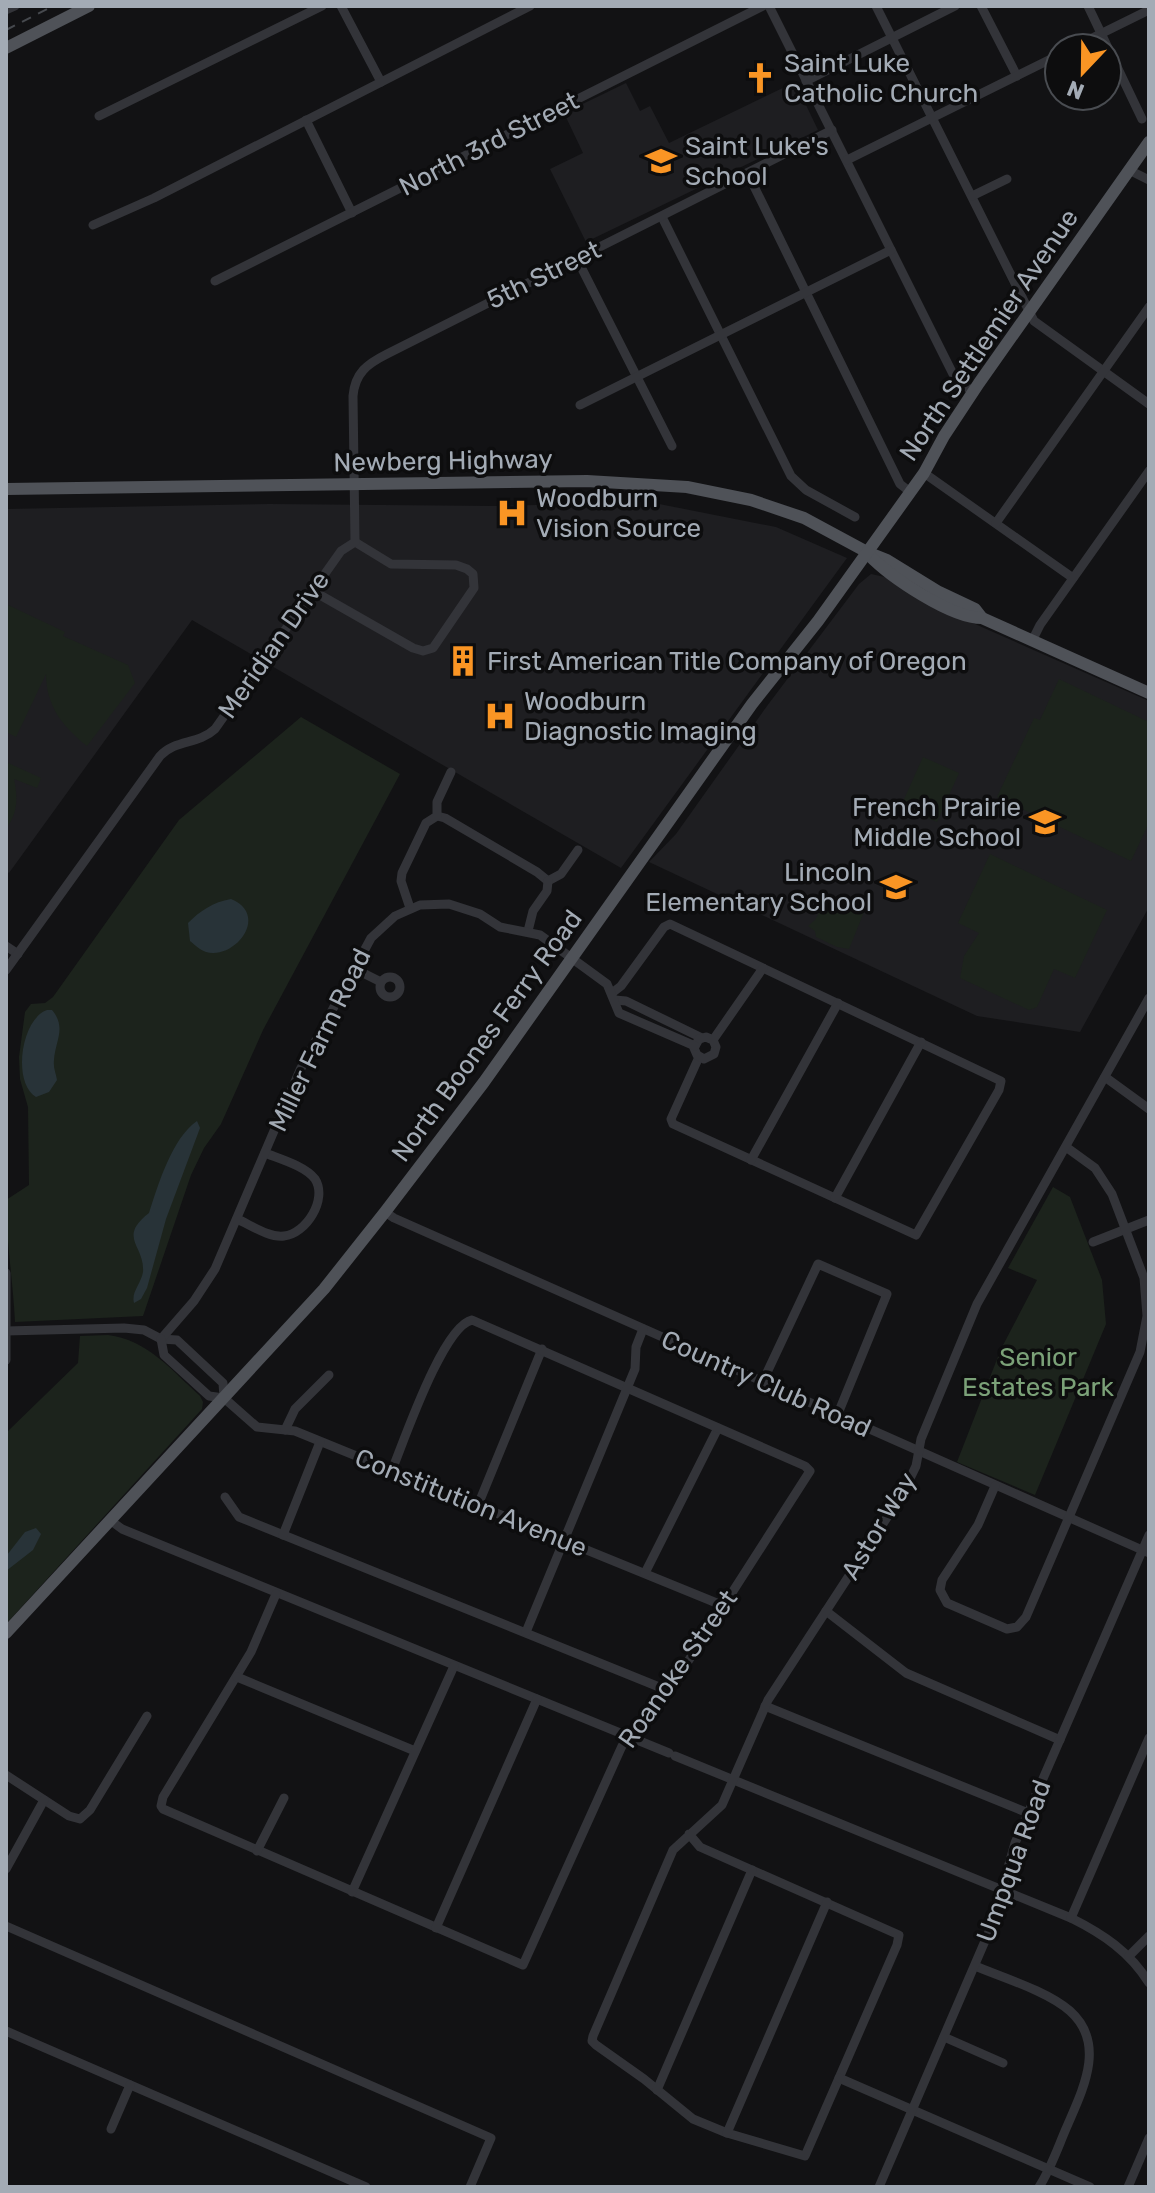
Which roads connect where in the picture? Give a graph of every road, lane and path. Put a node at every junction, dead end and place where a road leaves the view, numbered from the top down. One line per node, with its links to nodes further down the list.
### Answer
1 (15, 6): 12 (street)
2 (89, 6): 17 (main road)
3 (322, 6): 23 (street)
4 (341, 6): 22 (street)
5 (530, 6): 22 (street)
6 (763, 6): 35 (street, North 3rd Street)
7 (769, 6): 21 (street)
8 (876, 6): 16 (street)
9 (955, 6): 16 (street)
10 (981, 6): 19 (street)
11 (1088, 6): 14 (street)
12 (6, 10)
13 (1149, 10): 15 (street)
14 (1101, 32)
15 (1104, 32)
16 (892, 38): 21 (street); 24 (street)
17 (6, 48)
18 (1043, 63): 19 (street)
19 (1017, 76): 24 (street)
20 (1123, 78): 25 (street)
21 (806, 81): 27 (street)
22 (381, 82): 26 (street)
23 (99, 116)
24 (932, 118): 29 (street); 34 (street)
25 (1142, 119)
26 (306, 120): 35 (street); 37 (street)
27 (832, 130): 29 (street); 31 (street, 5th Street)
28 (1149, 142): 30 (main road, North Settlemier Avenue)
29 (847, 160): 38 (street)
30 (1129, 170): 33 (street); 43 (main road, North Settlemier Avenue)
31 (748, 174): 36 (street, 5th Street); 41 (street)
32 (1007, 179): 34 (street)
33 (1149, 180)
34 (972, 196): 43 (street)
35 (352, 213): 40 (street, North 3rd Street)
36 (662, 217): 39 (street, 5th Street); 44 (street)
37 (93, 225)
38 (891, 250): 41 (street); 47 (street)
39 (577, 259): 46 (street); 53 (street, 5th Street)
40 (215, 281)
41 (806, 292): 44 (street); 55 (street)
42 (1149, 307): 45 (street)
43 (1030, 312): 45 (street); 47 (main road, North Settlemier Avenue)
44 (721, 334): 46 (street); 56 (street)
45 (1103, 372): 48 (street); 57 (street)
46 (636, 376): 49 (street); 50 (street)
47 (973, 393): 52 (main road, North Settlemier Avenue)
48 (1149, 404)
49 (580, 405)
50 (672, 446)
51 (1149, 471): 60 (street)
52 (924, 473): 55 (main road, North Settlemier Avenue); 57 (street)
53 (355, 484): 54 (main road, Newberg Highway); 58 (street); 59 (main road, Newberg Highway)
54 (6, 489)
55 (909, 491): 59 (main road, North Settlemier Avenue)
56 (855, 517)
57 (996, 523): 60 (street)
58 (355, 542): 61 (street, Meridian Drive); 61 (street)
59 (867, 552): 62 (main road, Newberg Highway); 72 (main road, North Boones Ferry Road)
60 (1073, 578): 62 (street)
61 (313, 591): 71 (street, Meridian Drive)
62 (1032, 641): 63 (main road, Newberg Highway)
63 (1149, 693)
64 (451, 772): 65 (street)
65 (437, 816): 67 (street); 68 (street)
66 (578, 850): 67 (street)
67 (548, 881): 69 (street)
68 (410, 908): 69 (street); 74 (street, Miller Farm Road)
69 (528, 931): 72 (street)
70 (6, 946): 71 (street)
71 (18, 954): 75 (street, Meridian Drive)
72 (573, 957): 77 (street); 90 (main road, North Boones Ferry Road)
73 (763, 968): 77 (street); 78 (street); 80 (street)
74 (355, 969): 76 (street); 87 (street, Miller Farm Road)
75 (6, 970)
76 (381, 982)
77 (613, 996): 81 (street)
78 (838, 1003): 82 (street); 88 (street)
79 (1147, 1005): 84 (street, Astor Way)
80 (713, 1040): 81 (street); 83 (street)
81 (698, 1042): 83 (street)
82 (921, 1042): 89 (street); 89 (street)
83 (699, 1057): 88 (street)
84 (1105, 1077): 85 (street); 86 (street, Astor Way)
85 (1149, 1109)
86 (1066, 1147): 93 (street); 109 (street, Astor Way)
87 (265, 1153): 91 (street, Miller Farm Road); 91 (street)
88 (751, 1160): 89 (street)
89 (835, 1198)
90 (385, 1212): 96 (street, Country Club Road); 104 (main road, North Boones Ferry Road)
91 (237, 1219): 98 (street, Miller Farm Road)
92 (1149, 1220): 93 (street)
93 (1127, 1229): 94 (street); 114 (street)
94 (1093, 1242)
95 (6, 1273): 97 (street)
96 (643, 1329): 102 (street, Country Club Road); 103 (street)
97 (7, 1331): 98 (street); 100 (street)
98 (161, 1339): 104 (street); 104 (street)
99 (542, 1349): 103 (street); 110 (street); 113 (street)
100 (6, 1360)
101 (329, 1375): 107 (street)
102 (762, 1383): 105 (street, Country Club Road); 105 (street)
103 (627, 1387): 106 (street); 118 (street)
104 (224, 1398): 107 (street, Constitution Avenue); 115 (main road, North Boones Ferry Road)
105 (837, 1416): 109 (street, Country Club Road)
106 (718, 1428): 120 (street); 122 (street, Roanoke Street)
107 (285, 1430): 108 (street, Constitution Avenue)
108 (320, 1442): 110 (street, Constitution Avenue); 116 (street)
109 (919, 1452): 111 (street, Country Club Road); 123 (street, Astor Way)
110 (392, 1470): 113 (street, Constitution Avenue)
111 (995, 1486): 114 (street, Country Club Road); 114 (street)
112 (225, 1497): 116 (street)
113 (478, 1505): 118 (street, Constitution Avenue)
114 (1069, 1518): 119 (street, Country Club Road)
115 (110, 1520): 121 (street); 125 (main road, North Boones Ferry Road)
116 (283, 1535): 124 (street)
117 (1149, 1535): 119 (street, Umpqua Road)
118 (564, 1540): 120 (street, Constitution Avenue); 124 (street)
119 (1146, 1551): 134 (street, Umpqua Road)
120 (645, 1573): 122 (street, Constitution Avenue)
121 (276, 1594): 126 (street); 127 (street)
122 (724, 1606): 128 (street, Roanoke Street)
123 (826, 1611): 130 (street, Astor Way); 134 (street)
124 (526, 1632): 128 (street)
125 (6, 1633)
126 (454, 1666): 129 (street); 135 (street)
127 (237, 1677): 135 (street); 142 (street)
128 (669, 1691): 132 (street, Roanoke Street)
129 (537, 1699): 132 (street); 150 (street)
130 (765, 1706): 137 (street, Astor Way); 140 (street)
131 (147, 1716): 139 (street)
132 (631, 1737): 137 (street); 150 (street, Roanoke Street)
133 (1149, 1738): 148 (street)
134 (1060, 1740): 140 (street, Umpqua Road)
135 (415, 1751): 146 (street)
136 (6, 1775): 139 (street)
137 (734, 1779): 141 (street, Astor Way); 145 (street)
138 (284, 1798): 142 (street)
139 (44, 1800): 143 (street)
140 (1028, 1813): 145 (street, Umpqua Road)
141 (689, 1834): 144 (street); 160 (street, Astor Way)
142 (257, 1851): 146 (street)
143 (6, 1869)
144 (752, 1870): 147 (street); 160 (street)
145 (1002, 1889): 148 (street); 153 (street, Umpqua Road)
146 (352, 1892): 150 (street)
147 (827, 1902): 158 (street); 163 (street)
148 (1071, 1918): 152 (street)
149 (6, 1926): 167 (street)
150 (436, 1928)
151 (1149, 1936): 152 (street)
152 (1129, 1956): 154 (street)
153 (975, 1966): 156 (street, Umpqua Road); 165 (street)
154 (1149, 1983)
155 (6, 2031): 159 (street)
156 (944, 2037): 157 (street); 161 (street, Umpqua Road)
157 (1003, 2063)
158 (839, 2078): 161 (street); 163 (street)
159 (130, 2085): 162 (street); 166 (street)
160 (657, 2090): 163 (street)
161 (913, 2110): 165 (street); 168 (street, Umpqua Road)
162 (111, 2129)
163 (727, 2133)
164 (1149, 2138): 171 (street)
165 (1048, 2169): 169 (street); 170 (street)
166 (366, 2187)
167 (470, 2187)
168 (879, 2187)
169 (1039, 2187)
170 (1090, 2187)
171 (1128, 2187)

